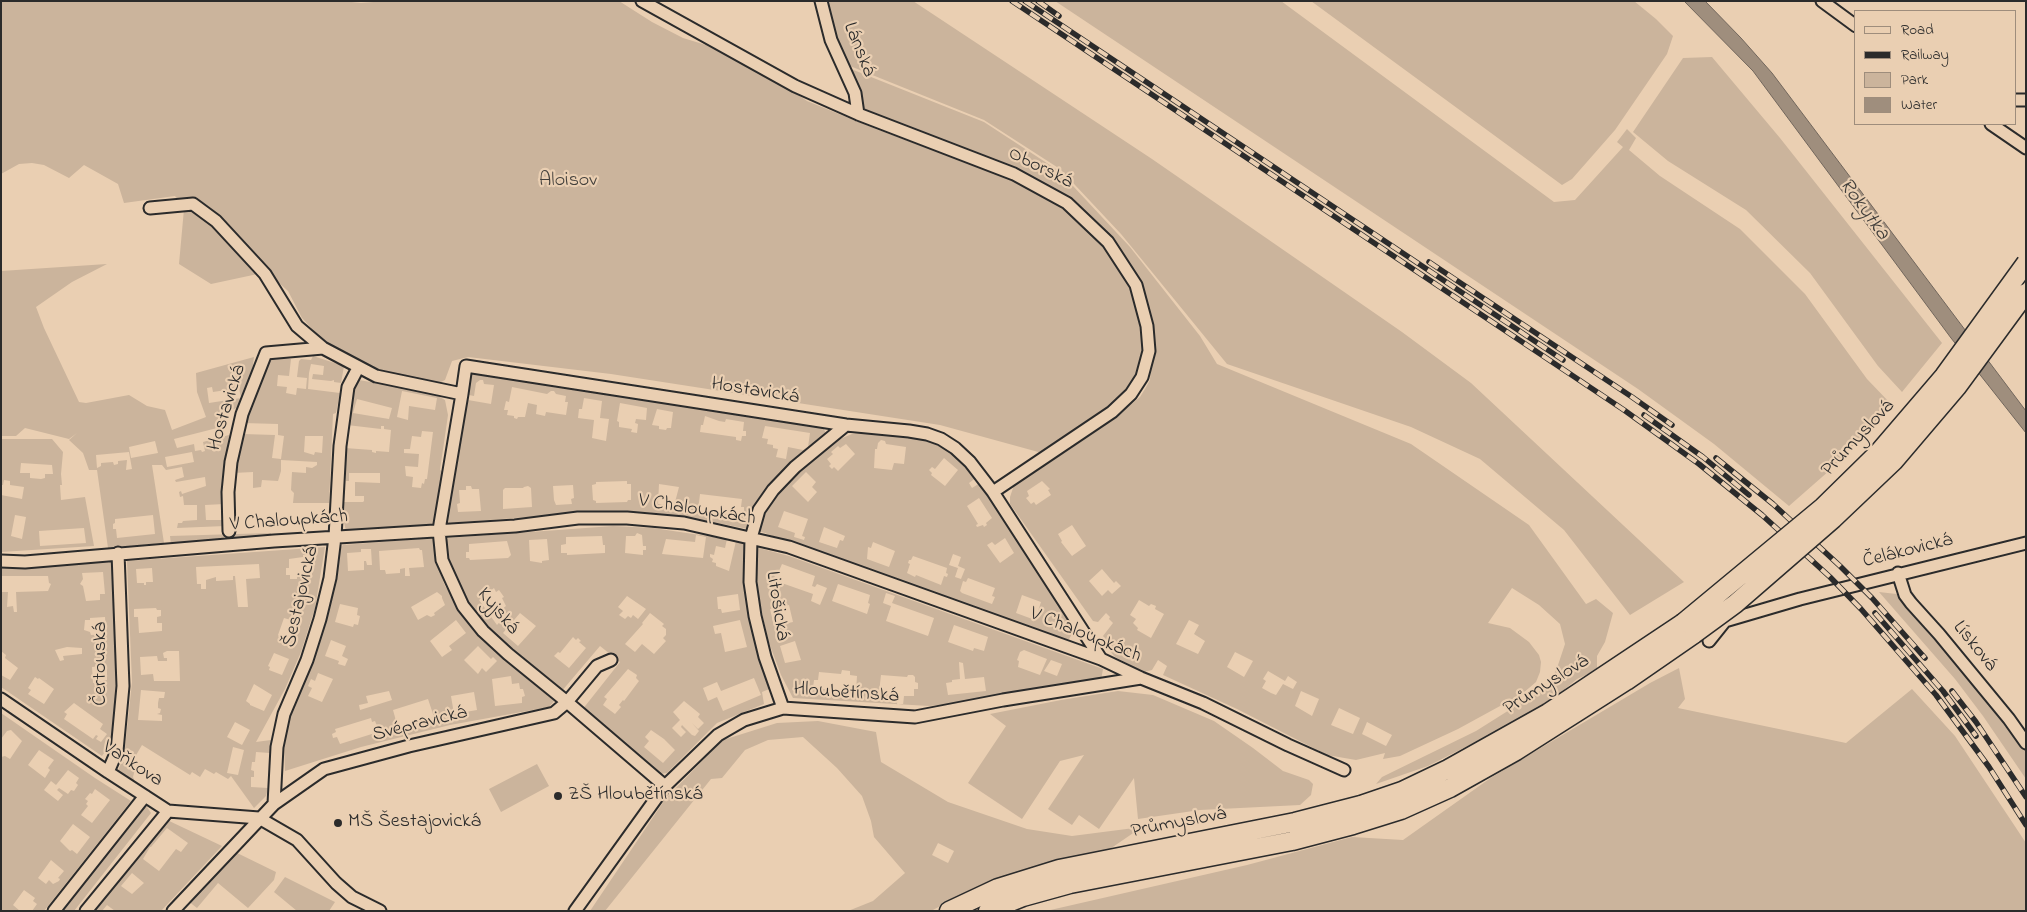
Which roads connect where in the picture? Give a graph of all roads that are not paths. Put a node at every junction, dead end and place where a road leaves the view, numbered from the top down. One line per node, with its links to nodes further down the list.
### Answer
1 (642, 1): 5 (street, Oborská)
2 (821, 1): 5 (street, Lánská)
3 (1822, 1): 4 (street)
4 (1854, 25)
5 (858, 114): 15 (street, Oborská)
6 (1992, 125): 7 (street)
7 (2026, 148)
8 (150, 208): 11 (street)
9 (2026, 263): 24 (main road, Průmyslová, bridge)
10 (2026, 293): 24 (main road, Průmyslová, bridge)
11 (323, 348): 12 (street); 17 (street, Hostavická)
12 (358, 368): 13 (street); 18 (street, Šestajovická)
13 (462, 394): 14 (street, Hostavická); 16 (street, Kyjská)
14 (846, 425): 15 (street, Hostavická); 19 (street, Litošická)
15 (994, 492): 25 (street, Hostavická)
16 (440, 530): 18 (street, V Chaloupkách); 19 (street, V Chaloupkách); 29 (street, Kyjská)
17 (229, 531)
18 (335, 537): 21 (street, V Chaloupkách); 36 (street, Šestajovická)
19 (751, 538): 25 (street, V Chaloupkách); 30 (street, Litošická)
20 (2026, 542): 23 (street, Čelákovická)
21 (118, 553): 22 (street, V Chaloupkách); 33 (street, Čertouská)
22 (1, 560)
23 (1898, 573): 24 (street, Čelákovická); 31 (street, Lísková)
24 (1695, 633): 44 (main road, Průmyslová); 45 (main road, Průmyslová)
25 (1100, 659): 27 (street, V Chaloupkách)
26 (611, 660): 29 (street, Svépravická)
27 (1141, 678): 30 (street, Hloubětínská); 32 (street, V Chaloupkách)
28 (1, 699): 33 (street, Vaňkova)
29 (567, 702): 34 (street, Kyjská); 36 (street, Svépravická)
30 (783, 708): 34 (street, Hloubětínská)
31 (2026, 743)
32 (1344, 770)
33 (108, 772): 35 (street, Vaňkova)
34 (666, 786): 43 (street, Hloubětínská)
35 (145, 796): 37 (street, Vaňkova); 39 (street)
36 (274, 804): 38 (street, Svépravická)
37 (168, 811): 38 (street, Vaňkova); 40 (street)
38 (259, 818): 41 (street, Svépravická); 42 (street)
39 (54, 911)
40 (86, 911)
41 (172, 911)
42 (380, 911)
43 (575, 911)
44 (949, 911)
45 (988, 911)

